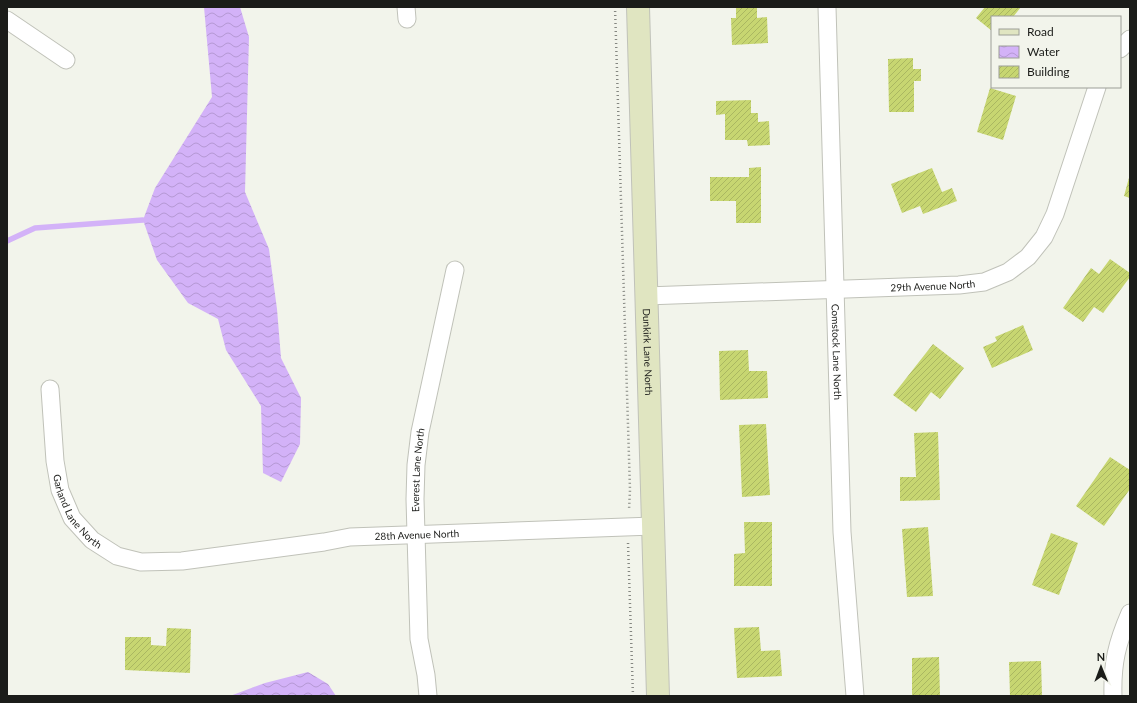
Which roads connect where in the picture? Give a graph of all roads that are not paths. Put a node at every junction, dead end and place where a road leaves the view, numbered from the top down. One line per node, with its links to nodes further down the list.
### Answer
1 (638, 7): 10 (street, Dunkirk Lane North)
2 (827, 7): 9 (street, Comstock Lane North)
3 (7, 20): 6 (street)
4 (1130, 39): 5 (street)
5 (1121, 48)
6 (66, 60)
7 (1097, 88): 9 (street, 29th Avenue North)
8 (455, 270): 13 (street, Everest Lane North)
9 (835, 289): 10 (street, 29th Avenue North); 18 (street, Comstock Lane North)
10 (646, 296): 12 (street, Dunkirk Lane North)
11 (50, 389): 14 (street, Garland Lane North)
12 (654, 526): 13 (street, 28th Avenue North); 17 (street, Dunkirk Lane North)
13 (416, 535): 14 (street, 28th Avenue North); 16 (street, Everest Lane North)
14 (182, 561)
15 (1130, 613): 19 (street)
16 (428, 696)
17 (658, 696)
18 (855, 696)
19 (1113, 696)

